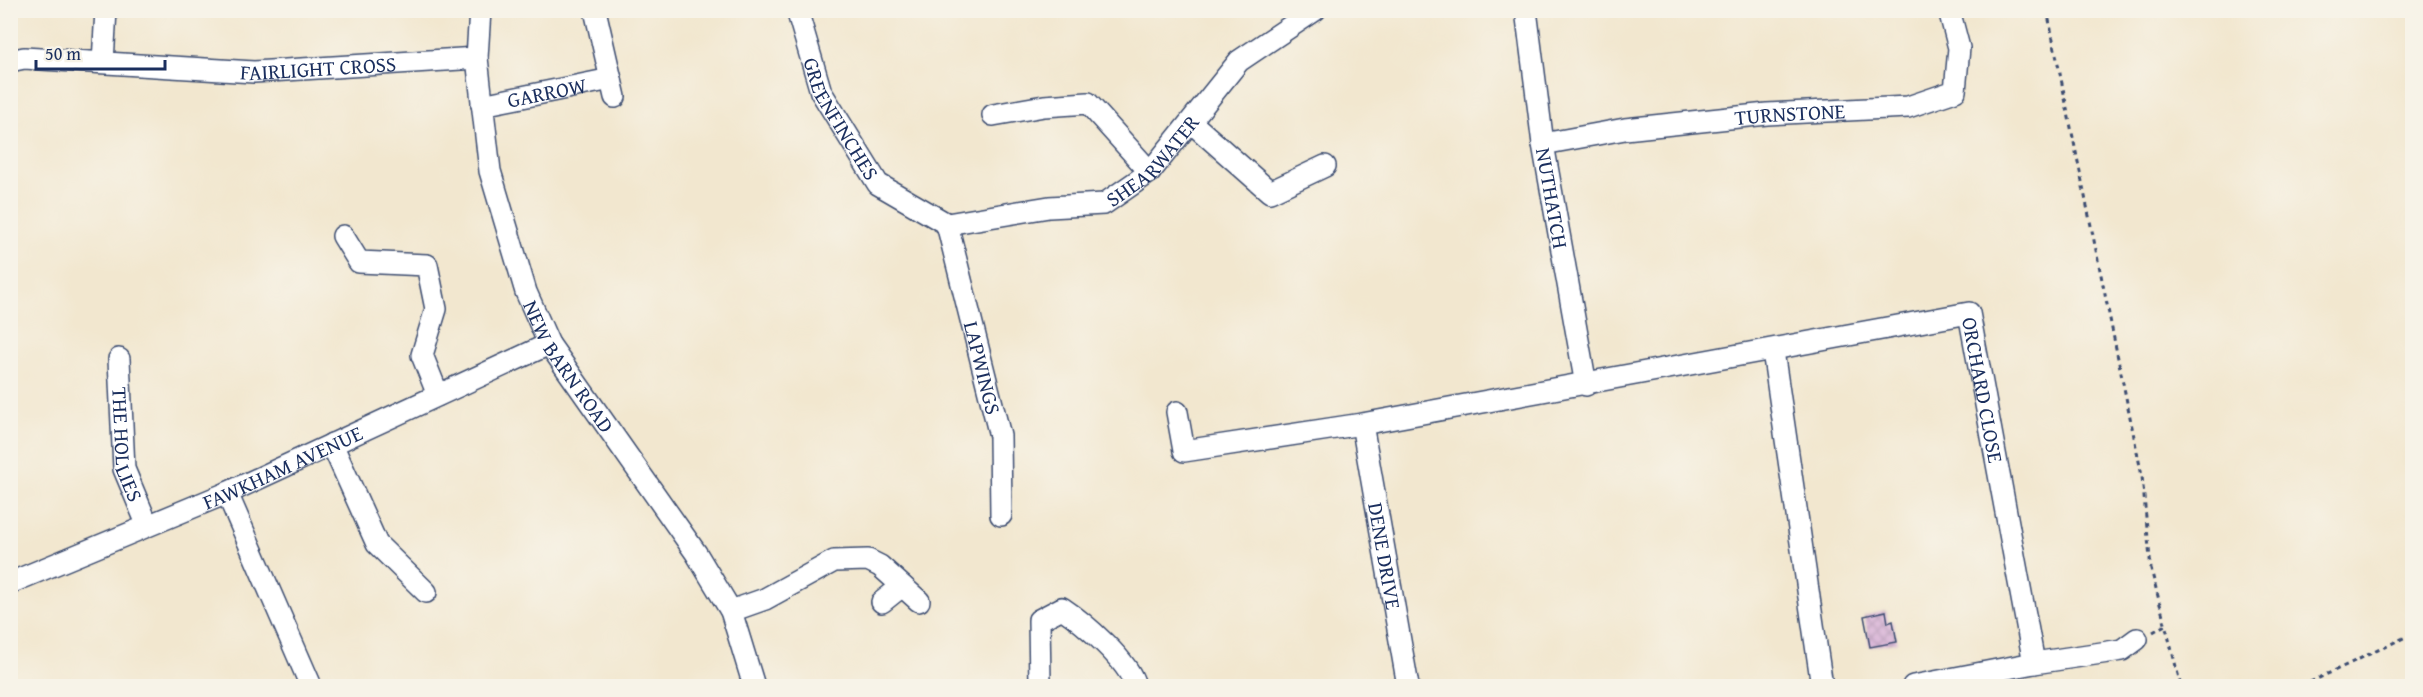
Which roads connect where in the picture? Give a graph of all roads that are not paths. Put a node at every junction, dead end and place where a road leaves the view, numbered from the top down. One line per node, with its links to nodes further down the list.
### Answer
1 (106, 10): 10 (street)
2 (480, 10): 8 (street, NEW BARN ROAD)
3 (595, 10): 11 (street, GARROW)
4 (796, 10): 17 (street, GREENFINCHES)
5 (1314, 10): 13 (street, SHEARWATER)
6 (1526, 10): 14 (street, NUTHATCH)
7 (1949, 10): 14 (street, TURNSTONE)
8 (477, 58): 10 (street, FAIRLIGHT CROSS); 11 (street, NEW BARN ROAD)
9 (10, 61): 10 (street, FAIRLIGHT CROSS)
10 (103, 63)
11 (482, 105): 19 (street, NEW BARN ROAD)
12 (993, 115): 16 (street)
13 (1192, 123): 15 (street); 16 (street, SHEARWATER)
14 (1543, 144): 22 (street, NUTHATCH)
15 (1325, 166)
16 (1150, 172): 17 (street, SHEARWATER)
17 (947, 224): 28 (street, LAPWINGS)
18 (343, 236): 23 (street)
19 (549, 344): 23 (street, FAWKHAM AVENUE); 35 (street, NEW BARN ROAD)
20 (1773, 351): 22 (street, ORCHARD CLOSE); 37 (street, ORCHARD CLOSE); 43 (street)
21 (119, 359): 29 (street, THE HOLLIES)
22 (1586, 384): 25 (street)
23 (438, 395): 26 (street, FAWKHAM AVENUE)
24 (1177, 412): 25 (street)
25 (1362, 424): 42 (street, DENE DRIVE)
26 (332, 444): 27 (street, FAWKHAM AVENUE); 32 (street)
27 (227, 493): 29 (street, FAWKHAM AVENUE); 39 (street)
28 (1001, 515)
29 (147, 524): 30 (street, FAWKHAM AVENUE)
30 (10, 583)
31 (902, 586): 33 (street); 34 (street); 35 (street)
32 (426, 592)
33 (919, 601)
34 (882, 602)
35 (731, 611): 40 (street, NEW BARN ROAD)
36 (2137, 639): 37 (street)
37 (2034, 663): 44 (street)
38 (1040, 683): 41 (street)
39 (311, 687)
40 (754, 687)
41 (1135, 687)
42 (1408, 687)
43 (1822, 687)
44 (1913, 687)

